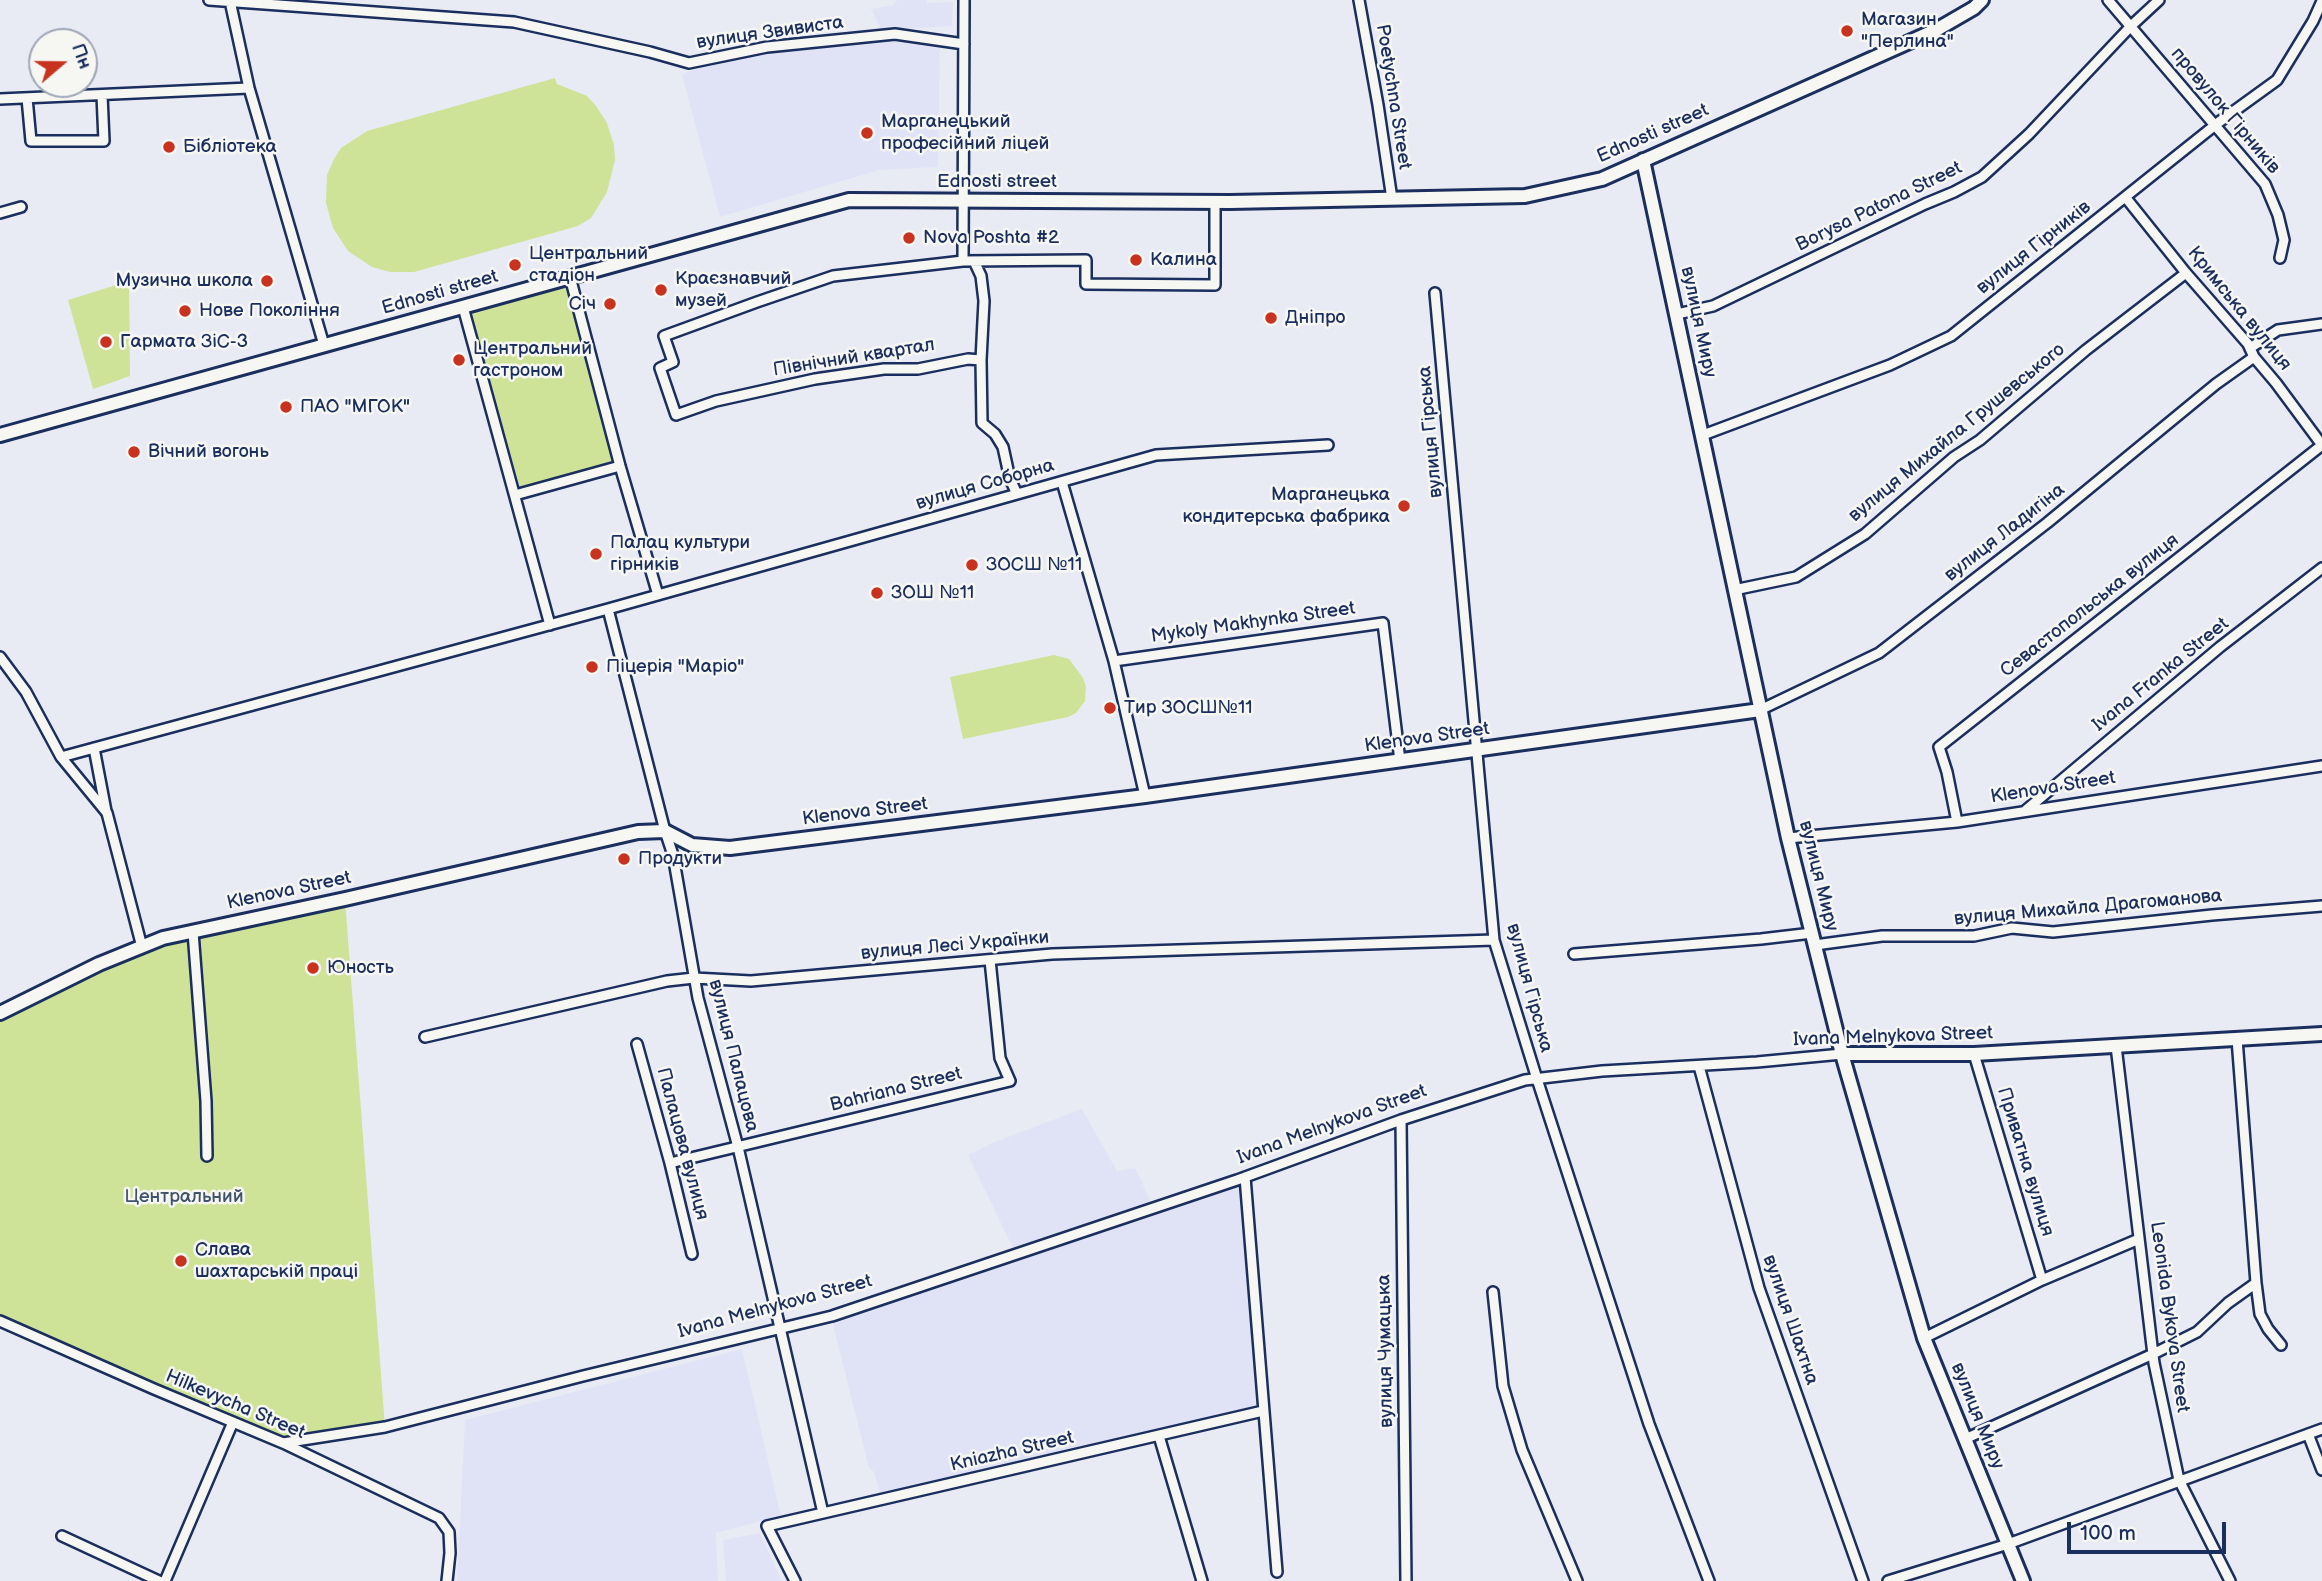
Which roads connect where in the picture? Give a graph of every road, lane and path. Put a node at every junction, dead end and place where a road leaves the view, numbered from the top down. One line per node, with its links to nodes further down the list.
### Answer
1 (209, 0): 7 (street, вулиця Звивиста)
2 (964, 0): 12 (street)
3 (1359, 0): 20 (street, Poetychna Street)
4 (1982, 0): 18 (street, Ednosti street)
5 (2108, 0): 11 (street, провулок Гірників)
6 (2159, 0): 11 (street, Borysa Patona Street)
7 (230, 1): 9 (street, вулиця Звивиста); 13 (street)
8 (2322, 1): 10 (street, вулиця Гірників)
9 (286, 3): 12 (street, вулиця Звивиста)
10 (2318, 21): 17 (street, вулиця Гірників)
11 (2131, 26): 17 (street, провулок Гірників); 32 (street, Borysa Patona Street)
12 (964, 44): 21 (street)
13 (249, 88): 14 (street); 34 (street)
14 (102, 95): 15 (street); 15 (street)
15 (27, 98): 16 (street)
16 (0, 99)
17 (2215, 126): 19 (street, вулиця Гірників); 25 (street, провулок Гірників)
18 (1643, 160): 20 (street, Ednosti street); 32 (street, вулиця Миру)
19 (2126, 198): 28 (street, Кримська вулиця); 38 (street, вулиця Гірників)
20 (1392, 199): 22 (street, Ednosti street)
21 (964, 201): 22 (street, Ednosti street); 26 (street); 29 (street, Ednosti street)
22 (1215, 202): 27 (street, Північний квартал)
23 (22, 207): 24 (street)
24 (0, 213)
25 (2280, 258)
26 (964, 261): 27 (street, Північний квартал); 36 (street, Північний квартал)
27 (974, 261): 36 (street)
28 (2186, 273): 35 (street, Кримська вулиця); 46 (street, вулиця Михайла Грушевського)
29 (570, 277): 31 (street, Ednosti street); 41 (street)
30 (1435, 293): 54 (street, вулиця Гірська)
31 (463, 307): 34 (street, Ednosti street); 44 (street)
32 (1676, 314): 38 (street, вулиця Миру)
33 (2322, 324): 35 (street, вулиця Ладигіна)
34 (324, 345): 37 (street, Ednosti street)
35 (2252, 352): 40 (street, Кримська вулиця); 52 (street, вулиця Ладигіна)
36 (981, 360): 43 (street)
37 (0, 435)
38 (1703, 435): 46 (street, вулиця Миру)
39 (1328, 445): 42 (street, вулиця Соборна)
40 (2322, 445): 61 (street, Севастопольська вулиця)
41 (620, 466): 44 (street); 47 (street)
42 (1062, 482): 43 (street, вулиця Соборна); 51 (street)
43 (1017, 494): 47 (street, вулиця Соборна)
44 (515, 495): 49 (street)
45 (2322, 568): 59 (street, Ivana Franka Street)
46 (1734, 590): 52 (street, вулиця Миру)
47 (658, 595): 48 (street, вулиця Соборна)
48 (608, 609): 49 (street, вулиця Соборна); 62 (street, вулиця Палацова)
49 (550, 625): 53 (street, вулиця Соборна)
50 (1, 658): 55 (street)
51 (1114, 661): 56 (street, Mykoly Makhynka Street); 58 (street)
52 (1760, 710): 54 (street, Klenova Street); 63 (street, вулиця Миру)
53 (94, 748): 55 (street, вулиця Соборна); 60 (street)
54 (1477, 750): 56 (street, Klenova Street); 67 (street, вулиця Гірська)
55 (61, 757): 60 (street)
56 (1400, 761): 58 (street, Klenova Street)
57 (2322, 766): 59 (street, Klenova Street)
58 (1145, 796): 62 (street, Klenova Street)
59 (2024, 811): 61 (street, Klenova Street)
60 (107, 813): 68 (street)
61 (1957, 822): 63 (street, Klenova Street)
62 (665, 831): 65 (street, Klenova Street); 71 (street, вулиця Палацова)
63 (1788, 838): 66 (street, вулиця Миру)
64 (2322, 906): 66 (street, вулиця Михайла Драгоманова)
65 (193, 932): 68 (street, Klenova Street); 84 (street)
66 (1813, 939): 69 (street, вулиця Михайла Драгоманова); 78 (street, вулиця Миру)
67 (1494, 940): 70 (street, вулиця Лесі Українки); 81 (street, вулиця Гірська)
68 (142, 947): 72 (street, Klenova Street)
69 (1574, 954)
70 (990, 960): 71 (street, вулиця Лесі Українки); 83 (street, Bahriana Street)
71 (694, 978): 74 (street, вулиця Лесі Українки); 83 (street, вулиця Палацова)
72 (0, 1013)
73 (2322, 1034): 75 (street, Ivana Melnykova Street)
74 (425, 1038)
75 (2237, 1039): 77 (street, Ivana Melnykova Street); 90 (street)
76 (637, 1044): 85 (street, Палацова вулиця)
77 (2116, 1046): 79 (street, Ivana Melnykova Street); 87 (street, Leonida Bykova Street)
78 (1842, 1054): 79 (street, Ivana Melnykova Street); 80 (street, Ivana Melnykova Street); 94 (street, вулиця Миру)
79 (1974, 1054): 89 (street, Приватна вулиця)
80 (1699, 1066): 81 (street, Ivana Melnykova Street); 118 (street, вулиця Шахтна)
81 (1536, 1079): 82 (street, Ivana Melnykova Street); 117 (street, вулиця Гірська)
82 (1401, 1120): 86 (street, Ivana Melnykova Street); 115 (street, вулиця Чумацька)
83 (738, 1147): 85 (street, Bahriana Street); 93 (street, вулиця Палацова)
84 (207, 1156)
85 (670, 1163): 88 (street, Палацова вулиця)
86 (1245, 1177): 93 (street, Ivana Melnykova Street); 97 (street)
87 (2139, 1239): 89 (street); 96 (street, Leonida Bykova Street)
88 (692, 1254)
89 (2042, 1280): 94 (street)
90 (2256, 1283): 95 (street); 96 (street)
91 (1493, 1292): 116 (street)
92 (0, 1321): 98 (street, Hilkevycha Street)
93 (779, 1328): 103 (street, Ivana Melnykova Street); 106 (street, вулиця Палацова)
94 (1924, 1338): 102 (street, вулиця Миру)
95 (2281, 1345)
96 (2153, 1354): 102 (street); 105 (street, Leonida Bykova Street)
97 (1263, 1411): 101 (street, Kniazha Street); 109 (street)
98 (233, 1422): 103 (street, Hilkevycha Street); 111 (street)
99 (2322, 1429): 100 (street)
100 (2308, 1434): 104 (street); 105 (street)
101 (1159, 1436): 106 (street, Kniazha Street); 114 (street)
102 (1965, 1439): 108 (street, вулиця Миру)
103 (283, 1443): 112 (street, Hilkevycha Street)
104 (2322, 1470)
105 (2179, 1480): 108 (street); 121 (street, Leonida Bykova Street)
106 (823, 1513): 113 (street, Kniazha Street)
107 (62, 1536): 110 (street)
108 (2008, 1544): 119 (street); 120 (street, вулиця Миру)
109 (1278, 1572)
110 (159, 1581)
111 (165, 1581)
112 (447, 1581)
113 (795, 1581)
114 (1202, 1581)
115 (1406, 1581)
116 (1577, 1581)
117 (1709, 1581)
118 (1863, 1581)
119 (1888, 1581)
120 (2023, 1581)
121 (2230, 1581)

